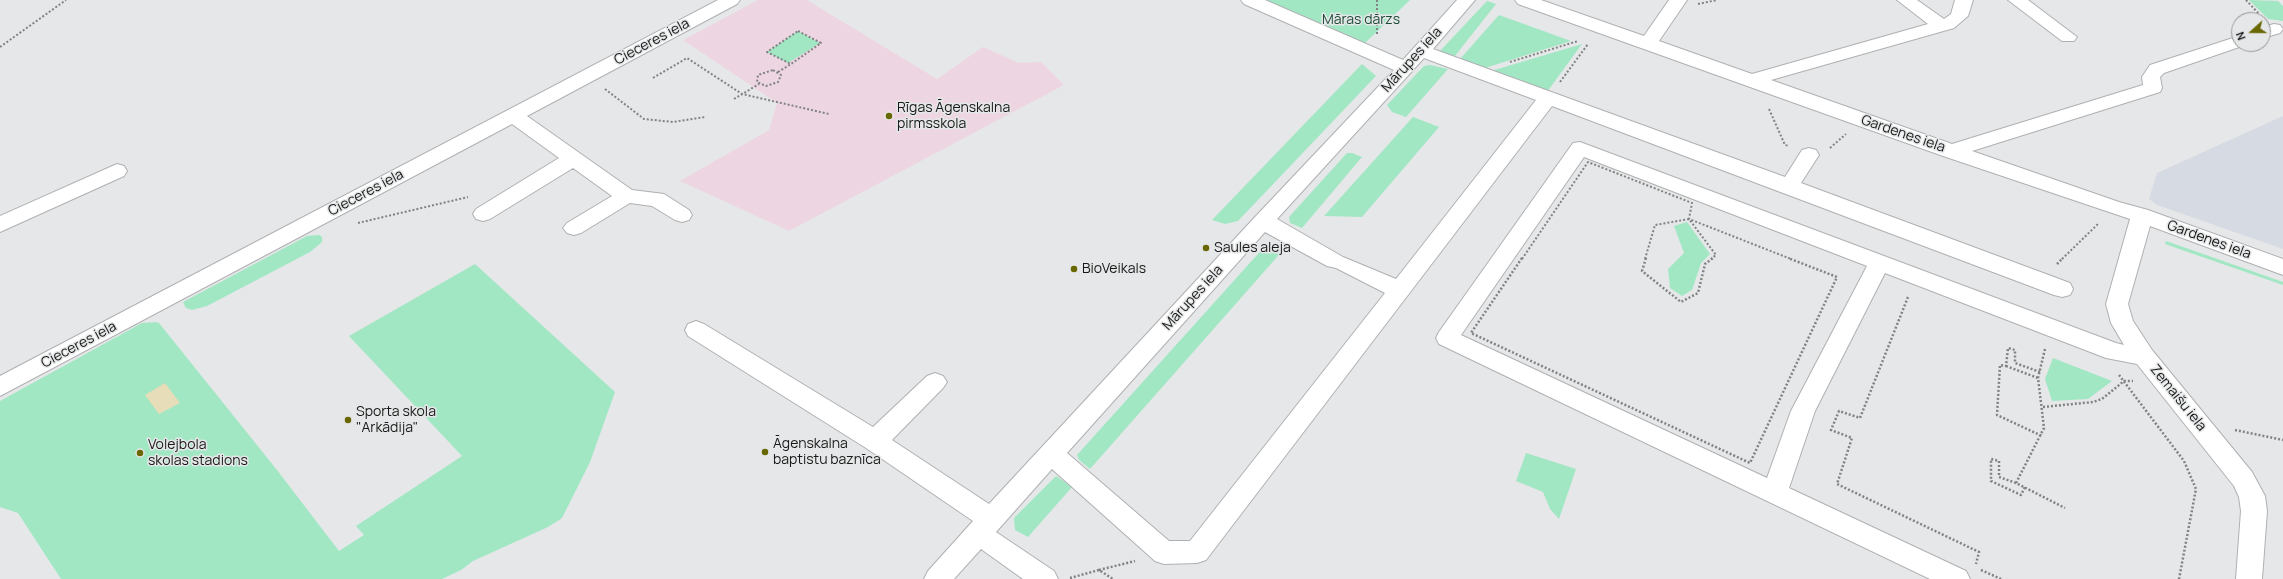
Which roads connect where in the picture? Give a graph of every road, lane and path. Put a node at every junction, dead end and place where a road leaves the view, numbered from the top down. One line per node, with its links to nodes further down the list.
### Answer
1 (66, 0): 18 (path)
2 (731, 0): 32 (street, Cieceres iela)
3 (1250, 0): 21 (street)
4 (1377, 0): 13 (path)
5 (1466, 0): 19 (street, Mārupes iela)
6 (1524, 0): 16 (street, Gardenes iela)
7 (1678, 0): 16 (street)
8 (1906, 0): 11 (street)
9 (1964, 0): 11 (street)
10 (2017, 0): 12 (street)
11 (1942, 26): 25 (street)
12 (2068, 37)
13 (1377, 39)
14 (1585, 39): 23 (path)
15 (1589, 41): 30 (path)
16 (1648, 44): 25 (street, Gardenes iela)
17 (2231, 44): 35 (street)
18 (0, 47)
19 (1421, 51): 21 (street, Mārupes iela); 23 (street)
20 (790, 64): 20 (path); 22 (path)
21 (1406, 68): 48 (street, Mārupes iela)
22 (778, 72): 26 (path); 26 (path)
23 (1478, 72): 30 (street)
24 (653, 78): 28 (path)
25 (1754, 82): 34 (street, Gardenes iela); 36 (path)
26 (759, 84): 28 (path)
27 (599, 85): 33 (path)
28 (742, 94): 29 (path); 31 (path)
29 (734, 98)
30 (1548, 98): 39 (street); 55 (street)
31 (829, 114)
32 (513, 116): 37 (street); 67 (street, Cieceres iela)
33 (705, 117)
34 (1858, 118): 35 (street, Gardenes iela); 36 (path)
35 (1950, 151): 42 (street, Gardenes iela)
36 (1808, 155): 39 (street)
37 (572, 159): 40 (street); 43 (street)
38 (116, 171): 49 (street)
39 (1789, 186): 53 (street)
40 (627, 196): 44 (street); 50 (street)
41 (436, 203): 47 (path)
42 (2114, 208): 45 (street, Gardenes iela); 53 (path)
43 (483, 214)
44 (682, 215)
45 (2141, 215): 52 (street, Gardenes iela); 59 (street, Zemaišu iela)
46 (1689, 219): 46 (path); 46 (path)
47 (364, 221)
48 (1263, 221): 55 (street); 73 (street, Mārupes iela)
49 (0, 225)
50 (574, 228)
51 (1879, 264): 59 (street); 76 (street); 76 (street)
52 (2283, 267)
53 (2040, 281): 54 (street)
54 (2062, 289)
55 (1399, 290): 79 (street)
56 (1909, 294): 86 (path)
57 (696, 330): 72 (street)
58 (2046, 347): 62 (path)
59 (2144, 356): 64 (street, Zemaišu iela)
60 (2006, 366): 62 (path); 63 (path); 70 (path)
61 (2114, 370): 65 (path)
62 (2040, 372): 63 (path)
63 (2038, 378): 68 (path)
64 (2164, 380): 65 (path); 88 (street, Zemaišu iela)
65 (2124, 381): 68 (path); 87 (path)
66 (935, 382): 72 (street)
67 (0, 387)
68 (2043, 408): 70 (path)
69 (2232, 429): 71 (path)
70 (2042, 436): 74 (path)
71 (2283, 440)
72 (875, 441): 78 (street)
73 (1052, 454): 78 (street, Mārupes iela); 79 (street)
74 (2016, 483): 75 (path); 75 (path)
75 (2025, 487): 77 (path)
76 (1774, 494): 85 (street)
77 (2065, 508)
78 (986, 527): 81 (street, Mārupes iela); 82 (street)
79 (1164, 553): 80 (path)
80 (1099, 570): 83 (path); 84 (path)
81 (937, 579)
82 (1046, 579)
83 (1066, 579)
84 (1114, 579)
85 (1956, 579)
86 (2001, 579)
87 (2179, 579)
88 (2248, 579)

